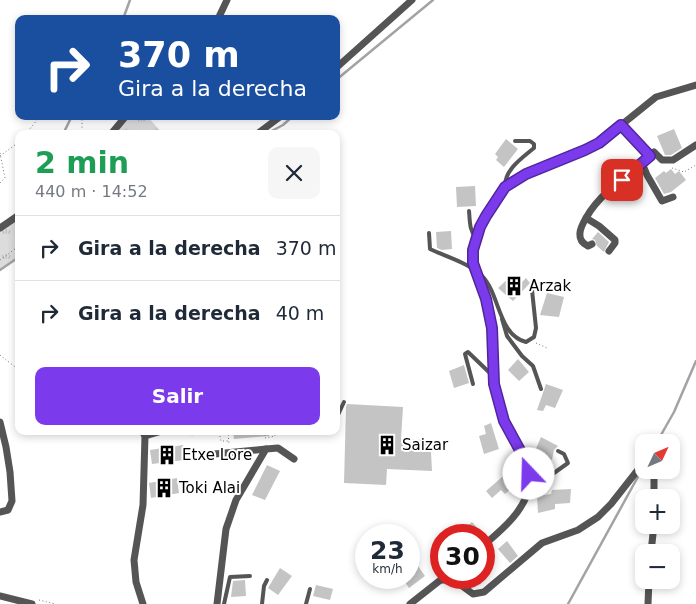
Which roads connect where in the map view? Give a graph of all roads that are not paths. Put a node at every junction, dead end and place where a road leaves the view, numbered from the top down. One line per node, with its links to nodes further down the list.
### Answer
1 (227, 0): 3 (street)
2 (412, 0): 4 (street)
3 (220, 15)
4 (340, 64)
5 (696, 85): 8 (street)
6 (123, 120): 9 (street)
7 (276, 120): 10 (street)
8 (621, 125): 13 (street); 15 (street)
9 (114, 130)
10 (262, 130)
11 (515, 141): 15 (lane)
12 (696, 145): 13 (street)
13 (650, 156): 14 (street)
14 (642, 163): 16 (street); 19 (street)
15 (505, 187): 22 (street)
16 (673, 197)
17 (469, 211): 22 (lane)
18 (15, 218): 20 (street)
19 (586, 218): 23 (street); 24 (street)
20 (0, 228)
21 (429, 233): 25 (lane)
22 (476, 238): 25 (street)
23 (592, 244)
24 (609, 251)
25 (476, 272): 27 (lane); 28 (street)
26 (532, 290): 27 (lane)
27 (501, 314): 30 (lane)
28 (493, 376): 29 (lane); 40 (street)
29 (473, 384)
30 (541, 389)
31 (344, 402): 32 (lane)
32 (340, 411)
33 (0, 422): 41 (street)
34 (143, 435): 53 (street)
35 (266, 449): 37 (street); 38 (street); 54 (street)
36 (558, 451): 40 (lane)
37 (204, 455)
38 (294, 459)
39 (635, 474): 45 (street)
40 (530, 481): 42 (street)
41 (2, 512)
42 (495, 535)
43 (250, 576): 55 (lane)
44 (267, 580): 56 (lane)
45 (495, 583)
46 (430, 588): 58 (street)
47 (310, 589): 57 (lane)
48 (466, 589): 49 (street)
49 (488, 589)
50 (649, 589): 59 (street)
51 (0, 596): 52 (street)
52 (32, 604)
53 (143, 604)
54 (216, 604)
55 (224, 604)
56 (262, 604)
57 (306, 604)
58 (410, 604)
59 (648, 604)

